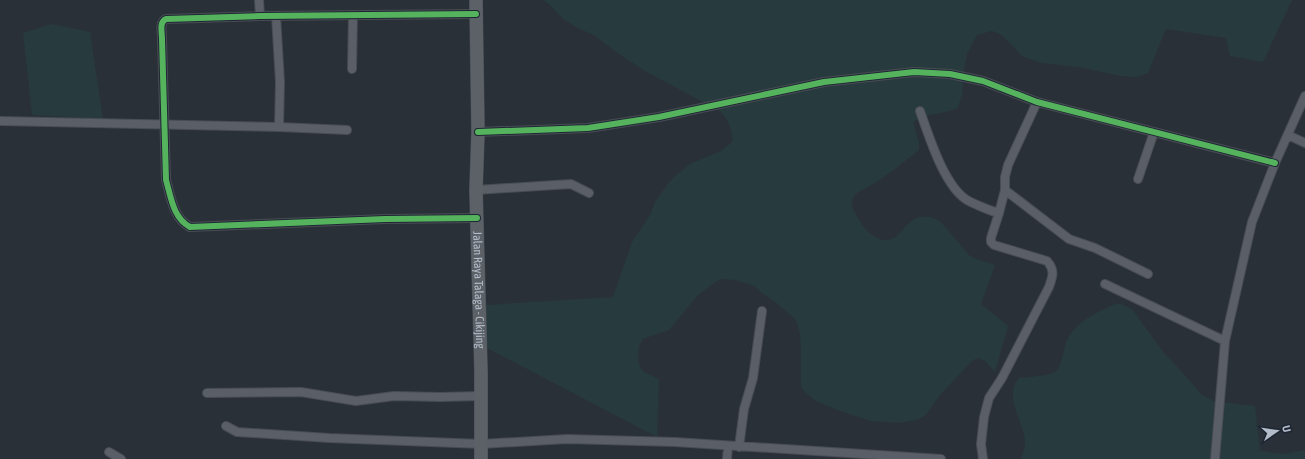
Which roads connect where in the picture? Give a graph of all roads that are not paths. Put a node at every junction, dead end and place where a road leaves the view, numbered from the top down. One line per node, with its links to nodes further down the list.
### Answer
1 (259, 0): 5 (street)
2 (476, 0): 3 (main road, Jalan Raya Talaga - Cikijing)
3 (476, 14): 4 (street); 15 (main road, Jalan Raya Talaga - Cikijing)
4 (353, 15): 6 (street); 7 (street)
5 (260, 16): 6 (street); 12 (street)
6 (276, 16): 13 (street)
7 (352, 69)
8 (1305, 96): 17 (street)
9 (1037, 102): 15 (street); 16 (street); 22 (street)
10 (920, 111): 24 (street)
11 (0, 121): 12 (street)
12 (164, 124): 13 (street); 25 (street)
13 (279, 128): 14 (street)
14 (347, 130)
15 (478, 132): 21 (main road, Jalan Raya Talaga - Cikijing)
16 (1154, 132): 19 (street); 20 (street)
17 (1288, 135): 18 (street); 19 (street)
18 (1305, 143)
19 (1275, 163): 29 (street)
20 (1138, 179)
21 (476, 190): 23 (street); 25 (main road, Jalan Raya Talaga - Cikijing)
22 (1005, 190): 24 (street); 26 (street)
23 (589, 193)
24 (999, 213): 41 (street)
25 (477, 218): 31 (main road, Jalan Raya Talaga - Cikijing)
26 (1148, 274)
27 (1105, 284): 29 (street)
28 (762, 311): 35 (street)
29 (1225, 341): 42 (street)
30 (207, 393): 31 (street)
31 (481, 396): 33 (main road, Jalan Raya Talaga - Cikijing)
32 (226, 426): 33 (street)
33 (481, 444): 34 (street); 38 (main road, Jalan Raya Talaga - Cikijing)
34 (728, 446): 35 (street); 39 (street)
35 (740, 447): 40 (street)
36 (109, 452): 37 (street)
37 (121, 459)
38 (481, 459)
39 (727, 459)
40 (941, 459)
41 (983, 459)
42 (1215, 459)

